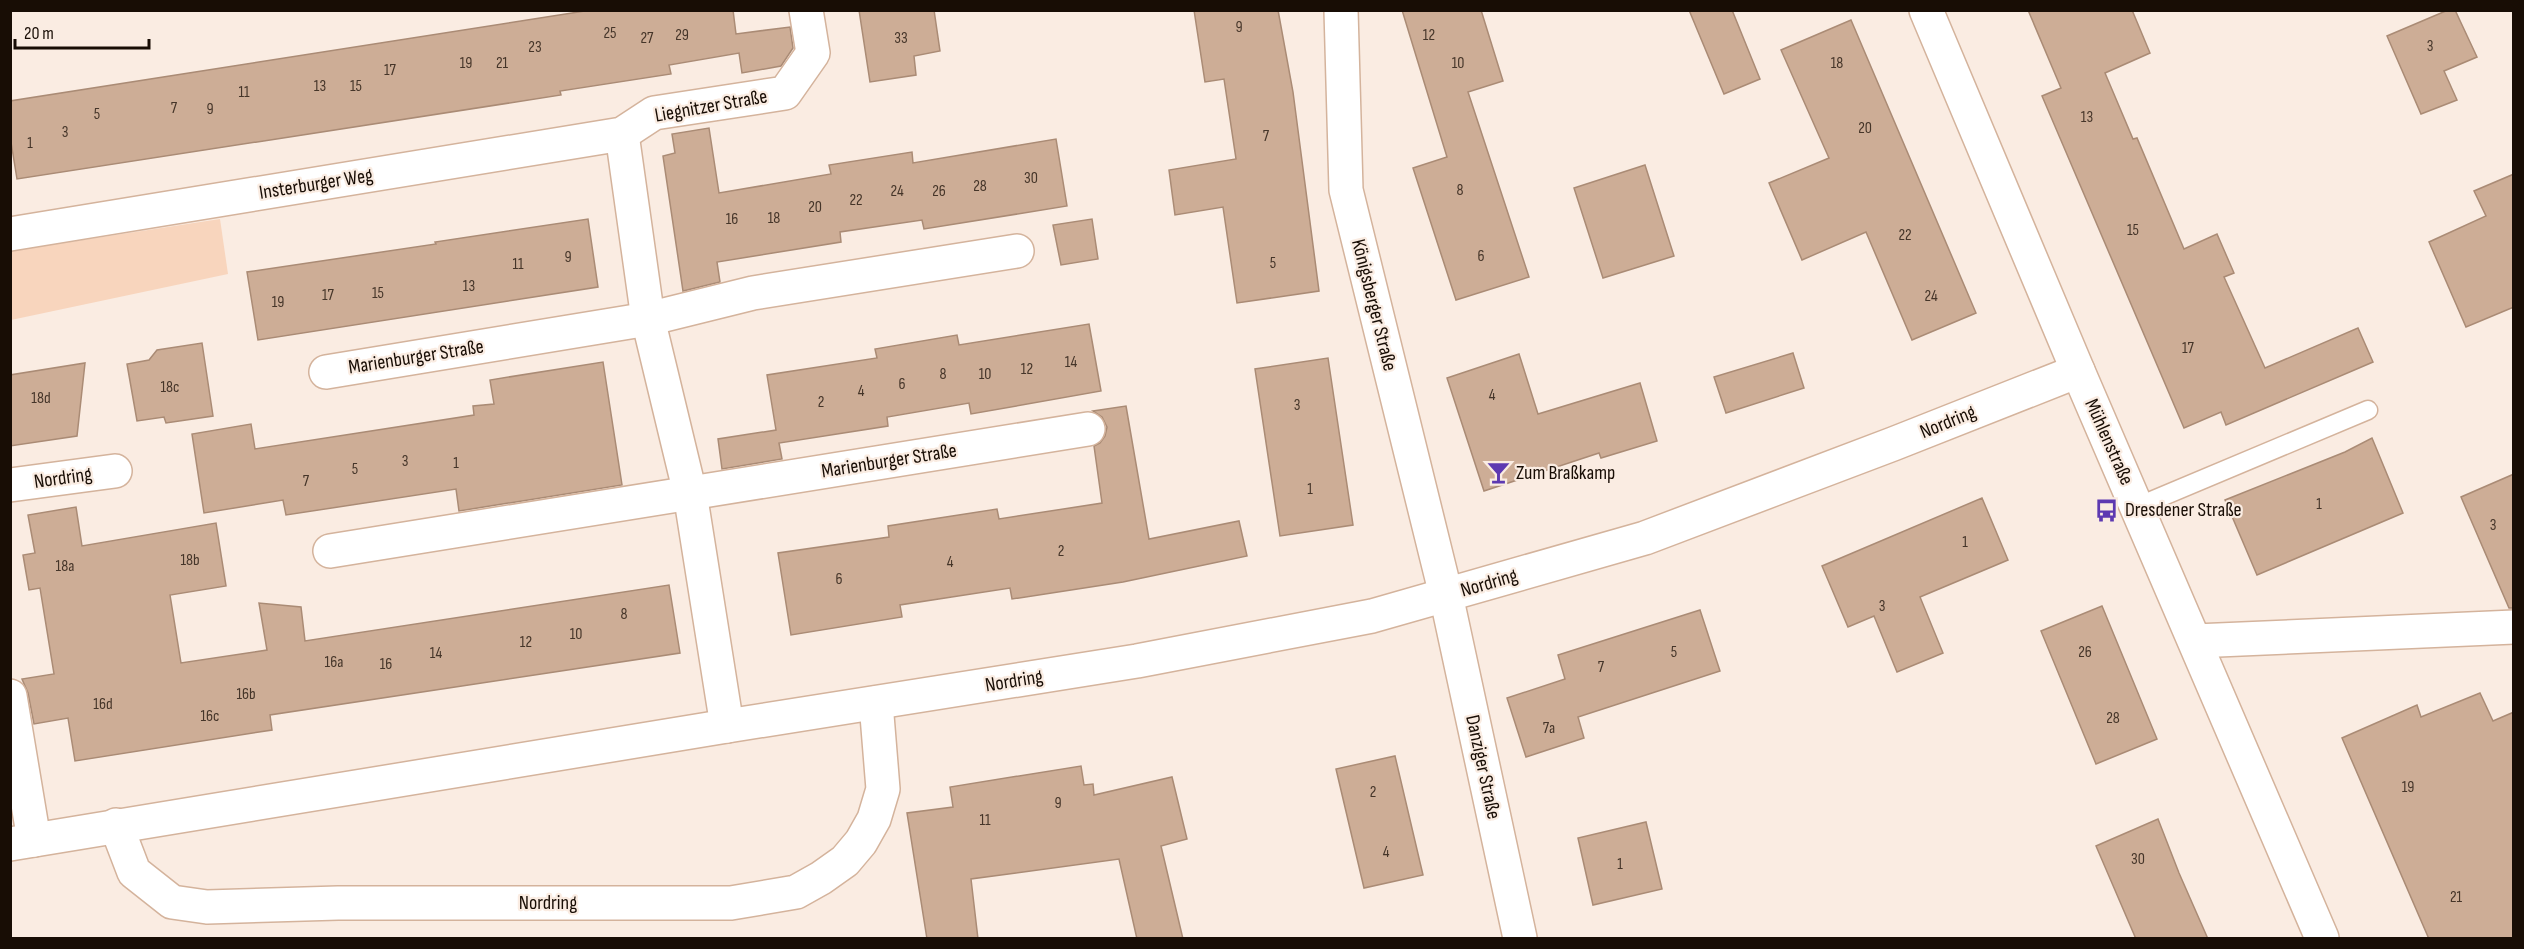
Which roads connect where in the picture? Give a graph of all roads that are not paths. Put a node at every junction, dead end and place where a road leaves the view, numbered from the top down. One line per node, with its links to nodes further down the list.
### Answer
1 (806, 10): 4 (street, Liegnitzer Straße)
2 (1341, 10): 17 (street, Königsberger Straße)
3 (1926, 10): 8 (street, Mühlenstraße)
4 (622, 134): 5 (street, Insterburger Weg); 7 (street)
5 (10, 234)
6 (1017, 251): 7 (street, Marienburger Straße)
7 (648, 319): 9 (street, Marienburger Straße); 14 (street)
8 (2078, 371): 15 (street, Mühlenstraße); 17 (street, Nordring)
9 (326, 372)
10 (2368, 410): 15 (lane)
11 (1088, 429): 14 (street, Marienburger Straße)
12 (115, 471): 13 (street, Nordring)
13 (10, 485)
14 (690, 493): 16 (street, Marienburger Straße); 22 (street)
15 (2137, 507): 19 (street, Mühlenstraße)
16 (330, 551)
17 (1446, 595): 21 (street, Nordring); 25 (street, Danziger Straße)
18 (2514, 627): 19 (street)
19 (2195, 641): 26 (street, Mühlenstraße)
20 (10, 696): 24 (street, Nordring)
21 (876, 703): 22 (street, Nordring); 23 (street, Nordring)
22 (727, 726): 23 (street, Nordring)
23 (116, 825): 24 (street, Nordring)
24 (22, 842)
25 (1520, 939)
26 (2322, 939)

